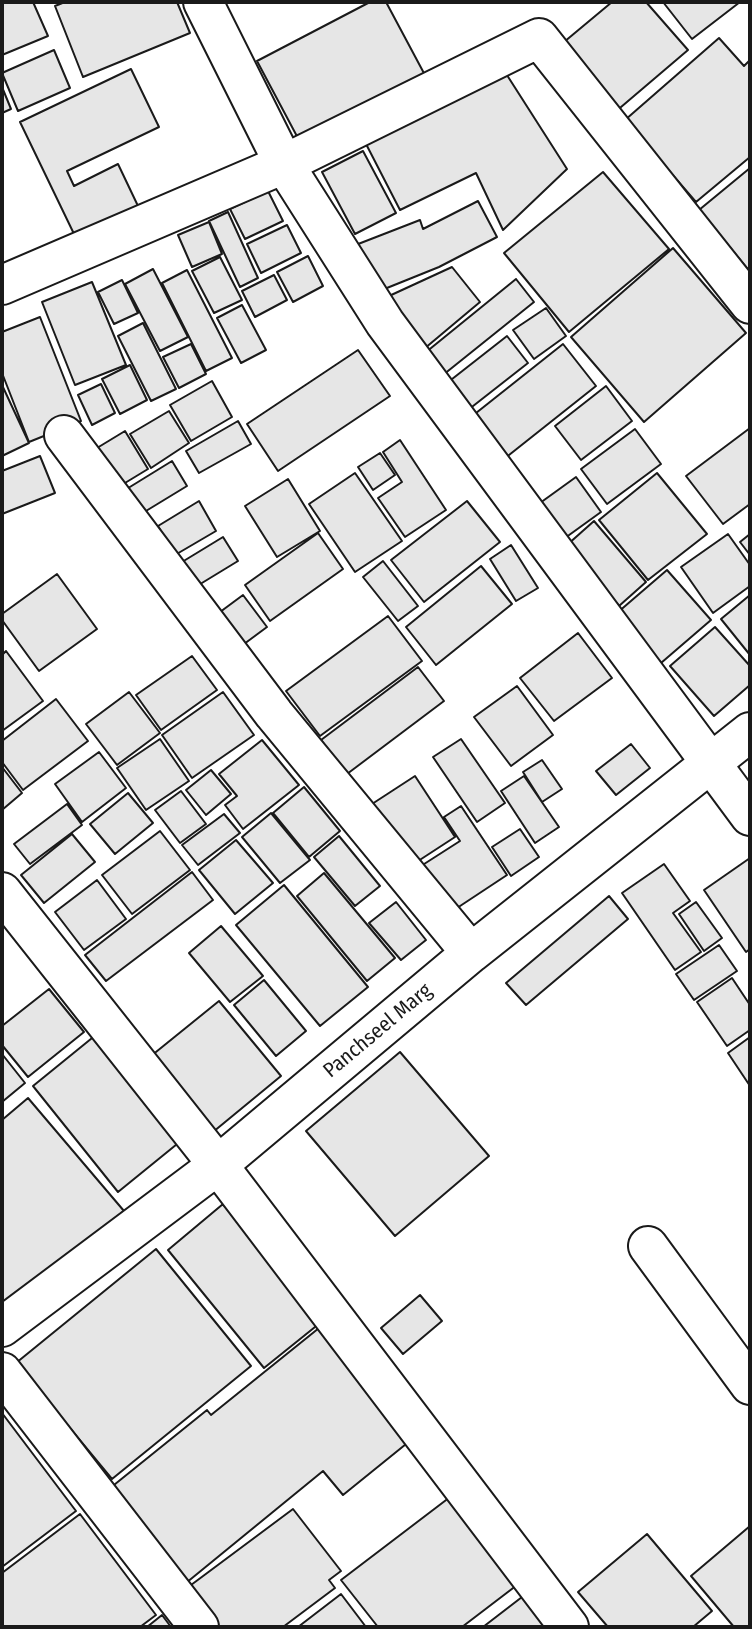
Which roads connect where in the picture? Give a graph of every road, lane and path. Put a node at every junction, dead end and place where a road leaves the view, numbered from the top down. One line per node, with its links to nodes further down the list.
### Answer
1 (203, 2): 2 (street)
2 (284, 164): 3 (street); 4 (street); 7 (street)
3 (2, 283)
4 (750, 304)
5 (64, 435): 10 (street)
6 (750, 732): 7 (street, Panchseel Marg)
7 (713, 762): 8 (street); 10 (street, Panchseel Marg)
8 (750, 816)
9 (2, 892): 11 (street)
10 (471, 953): 11 (street, Panchseel Marg)
11 (218, 1165): 13 (street, Panchseel Marg); 17 (street)
12 (648, 1247): 15 (street)
13 (2, 1326)
14 (2, 1372): 16 (street)
15 (750, 1385)
16 (199, 1627)
17 (569, 1627)

